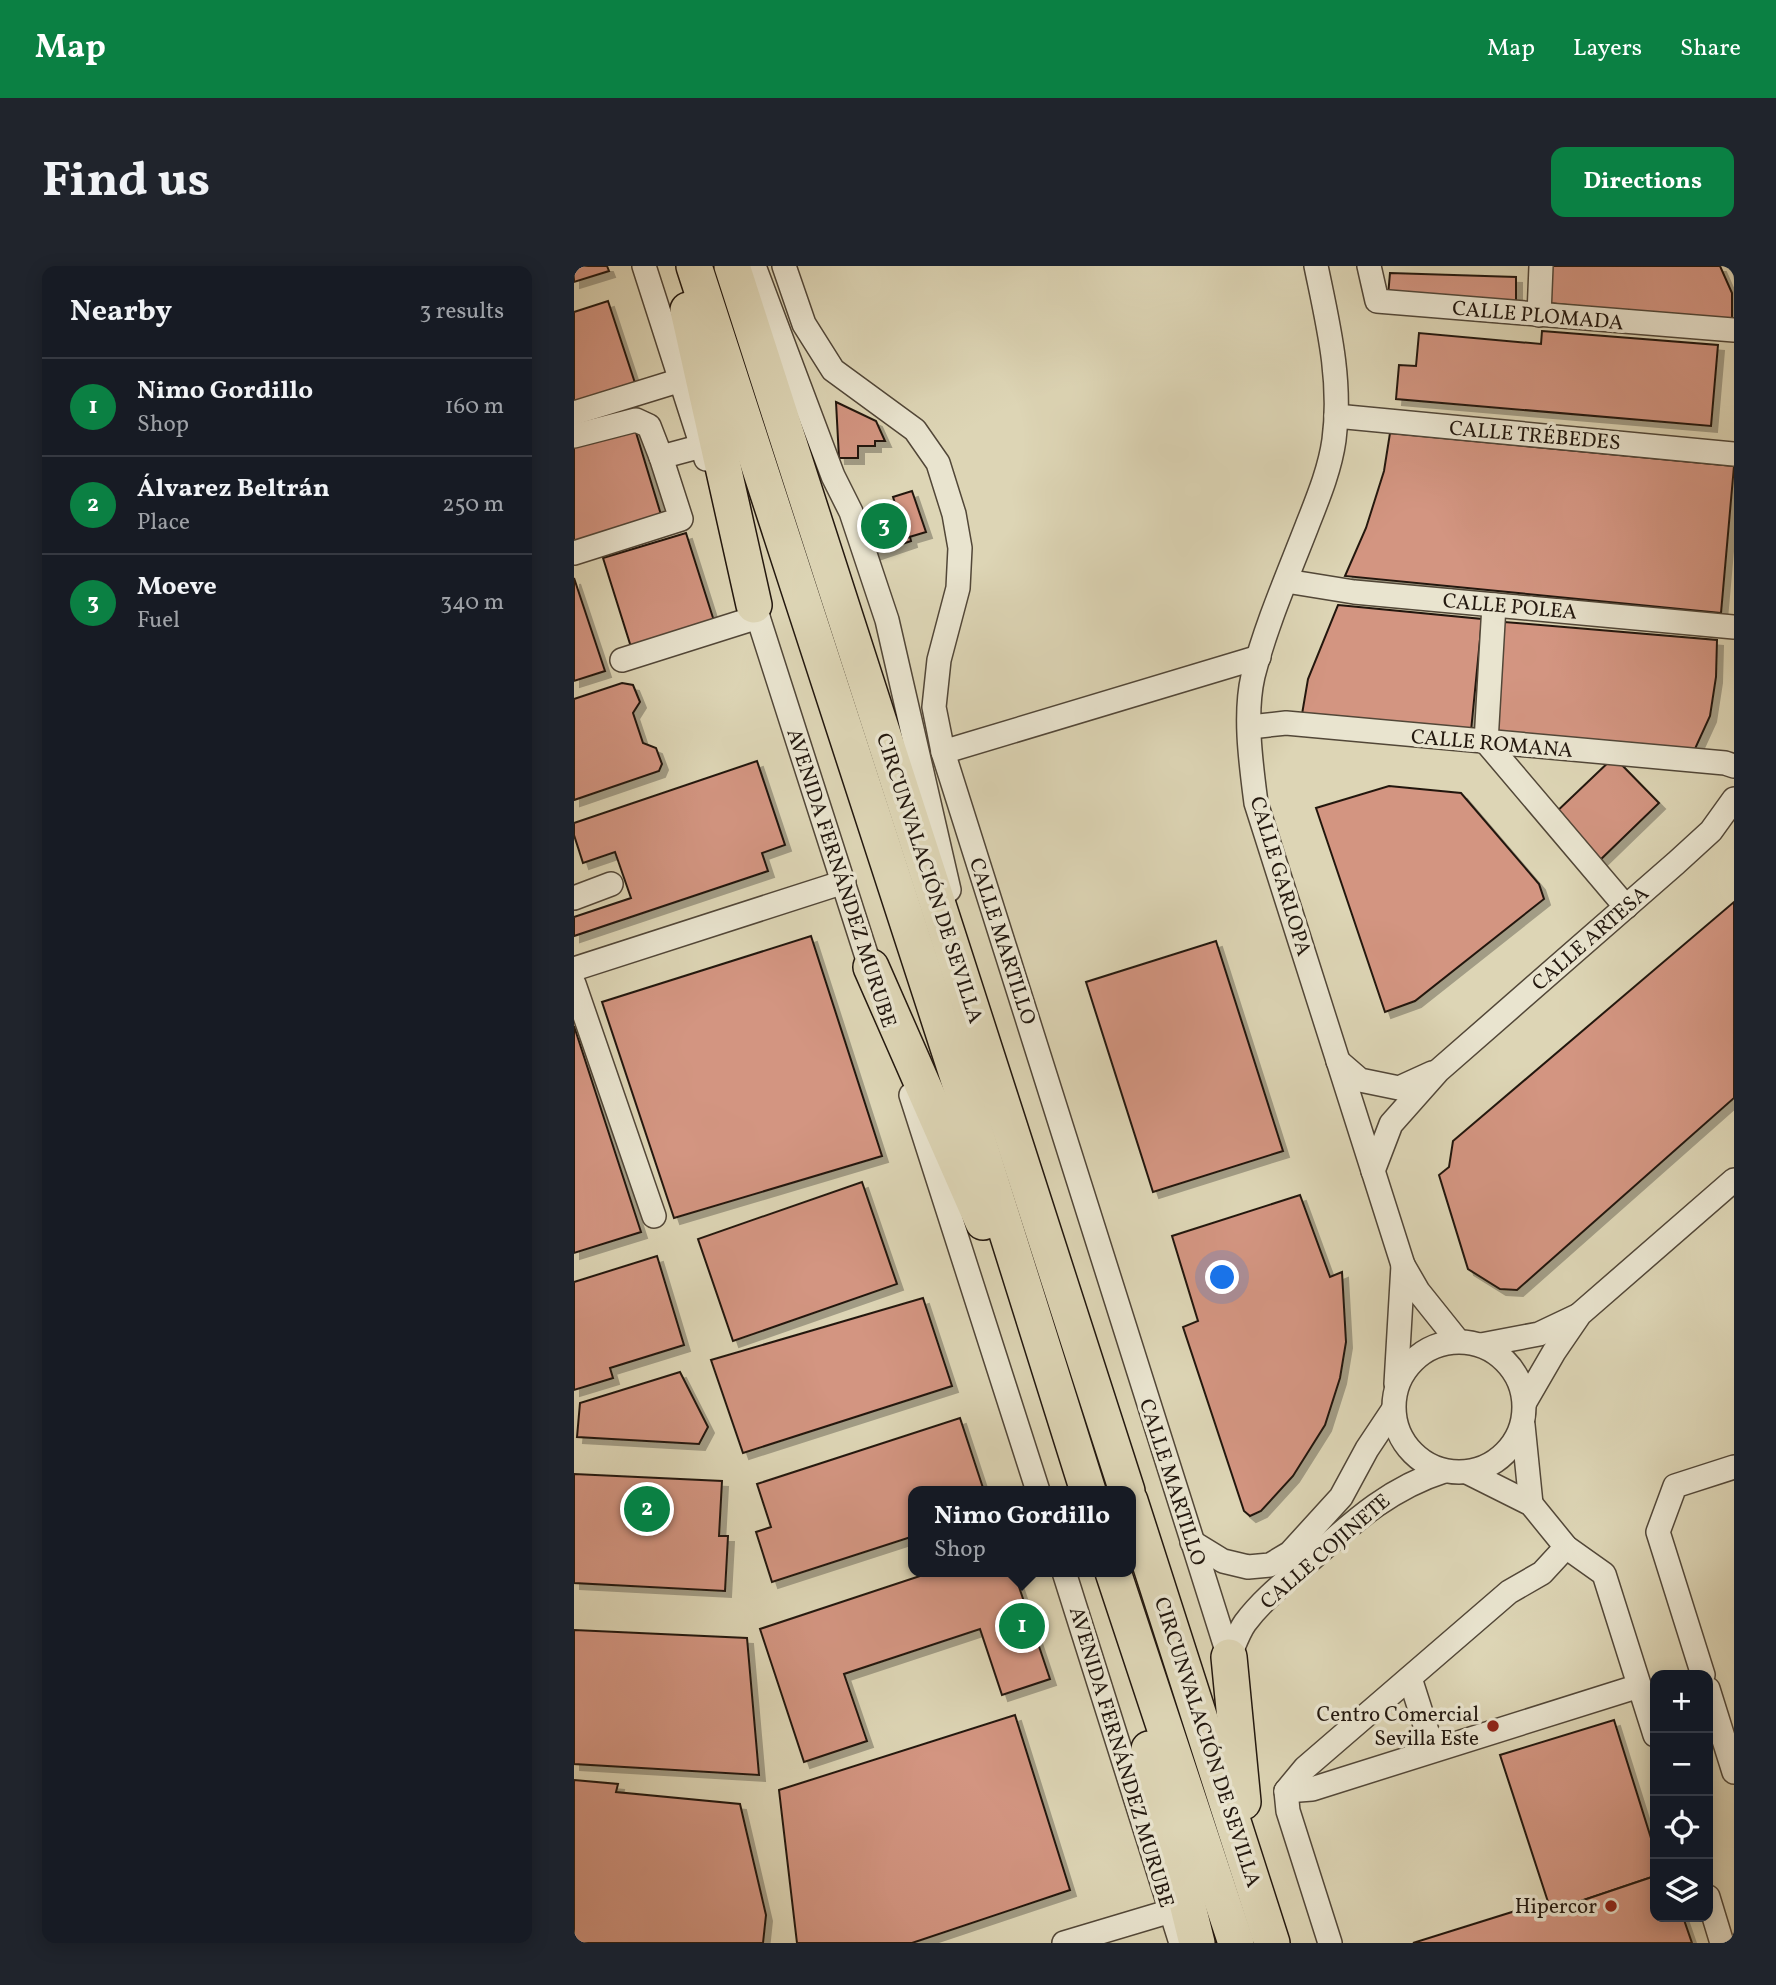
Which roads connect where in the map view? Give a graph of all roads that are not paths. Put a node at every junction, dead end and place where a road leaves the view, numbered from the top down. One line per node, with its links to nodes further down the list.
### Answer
1 (644, 266): 15 (street, AVENIDA FERNÁNDEZ MURUBE)
2 (678, 266): 25 (highway)
3 (694, 266): 48 (highway, CIRCUNVALACIÓN DE SEVILLA)
4 (732, 266): 41 (highway, CIRCUNVALACIÓN DE SEVILLA)
5 (754, 266): 41 (street)
6 (784, 266): 31 (street, CALLE MARTILLO)
7 (1303, 266): 13 (street, CALLE GARLOPA)
8 (1317, 266): 13 (street, CALLE GARLOPA)
9 (1369, 266): 12 (street, CALLE PLOMADA)
10 (1528, 266): 12 (street)
11 (1541, 266): 12 (street)
12 (1533, 315): 14 (street, CALLE PLOMADA)
13 (1327, 319): 17 (street, CALLE GARLOPA)
14 (1734, 330)
15 (681, 380): 16 (street); 19 (street, AVENIDA FERNÁNDEZ MURUBE)
16 (574, 413)
17 (1336, 416): 20 (street, CALLE TRÉBEDES); 23 (street, CALLE GARLOPA)
18 (574, 436): 21 (street)
19 (702, 446): 21 (street); 25 (street, AVENIDA FERNÁNDEZ MURUBE)
20 (1734, 454)
21 (661, 457): 22 (street)
22 (574, 553)
23 (1286, 581): 24 (street, CALLE POLEA); 27 (street, CALLE GARLOPA)
24 (1494, 605): 26 (street, CALLE POLEA); 30 (street)
25 (756, 611): 28 (street); 34 (street, AVENIDA FERNÁNDEZ MURUBE)
26 (1734, 627)
27 (1259, 657): 29 (street, CALLE GARLOPA); 31 (street)
28 (622, 660)
29 (1250, 727): 30 (street, CALLE ROMANA); 42 (street, CALLE GARLOPA)
30 (1486, 742): 32 (street, CALLE ROMANA); 37 (street)
31 (943, 752): 60 (street, CALLE MARTILLO)
32 (1734, 766)
33 (1734, 799): 37 (street, CALLE ARTESA)
34 (844, 882): 38 (street, AVENIDA FERNÁNDEZ MURUBE); 39 (street)
35 (611, 884): 36 (street)
36 (574, 898)
37 (1626, 907): 43 (street, CALLE ARTESA)
38 (871, 967): 48 (highway); 55 (street, AVENIDA FERNÁNDEZ MURUBE)
39 (574, 970)
40 (574, 984): 46 (street)
41 (973, 1010): 57 (highway, CIRCUNVALACIÓN DE SEVILLA)
42 (1338, 1061): 43 (street, CALLE ARTESA); 44 (street, CALLE GARLOPA)
43 (1438, 1071): 44 (street, CALLE ARTESA)
44 (1373, 1171): 47 (street, CALLE GARLOPA)
45 (1734, 1180): 49 (street)
46 (654, 1216)
47 (1403, 1265): 50 (street, CALLE GARLOPA); 51 (street, CALLE GARLOPA)
48 (1030, 1308): 56 (highway, CIRCUNVALACIÓN DE SEVILLA)
49 (1580, 1314): 50 (street); 52 (street)
50 (1469, 1343): 51 (street); 52 (street)
51 (1395, 1399): 54 (street); 60 (street, CALLE COJINETE)
52 (1524, 1413): 54 (street); 58 (street)
53 (1734, 1467): 66 (street)
54 (1455, 1472): 58 (street); 65 (street, CALLE COJINETE)
55 (1036, 1486)
56 (1086, 1486)
57 (1125, 1486)
58 (1531, 1504): 61 (street)
59 (1136, 1520): 75 (highway, CIRCUNVALACIÓN DE SEVILLA)
60 (1192, 1542): 65 (street, CALLE MARTILLO)
61 (1566, 1547): 67 (street); 68 (street)
62 (1066, 1577): 76 (street, AVENIDA FERNÁNDEZ MURUBE)
63 (1115, 1577): 64 (highway, CIRCUNVALACIÓN DE SEVILLA)
64 (1124, 1604): 80 (highway); 81 (highway, CIRCUNVALACIÓN DE SEVILLA)
65 (1229, 1657): 75 (highway)
66 (1701, 1670)
67 (1410, 1678): 72 (street); 74 (street)
68 (1639, 1686): 70 (street); 72 (street)
69 (1713, 1701): 71 (street)
70 (1654, 1733)
71 (1729, 1739): 73 (street)
72 (1433, 1750): 74 (street)
73 (1734, 1772)
74 (1286, 1791): 83 (street)
75 (1253, 1882): 82 (highway, CIRCUNVALACIÓN DE SEVILLA)
76 (1171, 1911): 78 (street); 79 (street, AVENIDA FERNÁNDEZ MURUBE)
77 (1713, 1912): 84 (street)
78 (1064, 1943)
79 (1181, 1943)
80 (1197, 1943)
81 (1236, 1943)
82 (1272, 1943)
83 (1330, 1943)
84 (1723, 1943)

